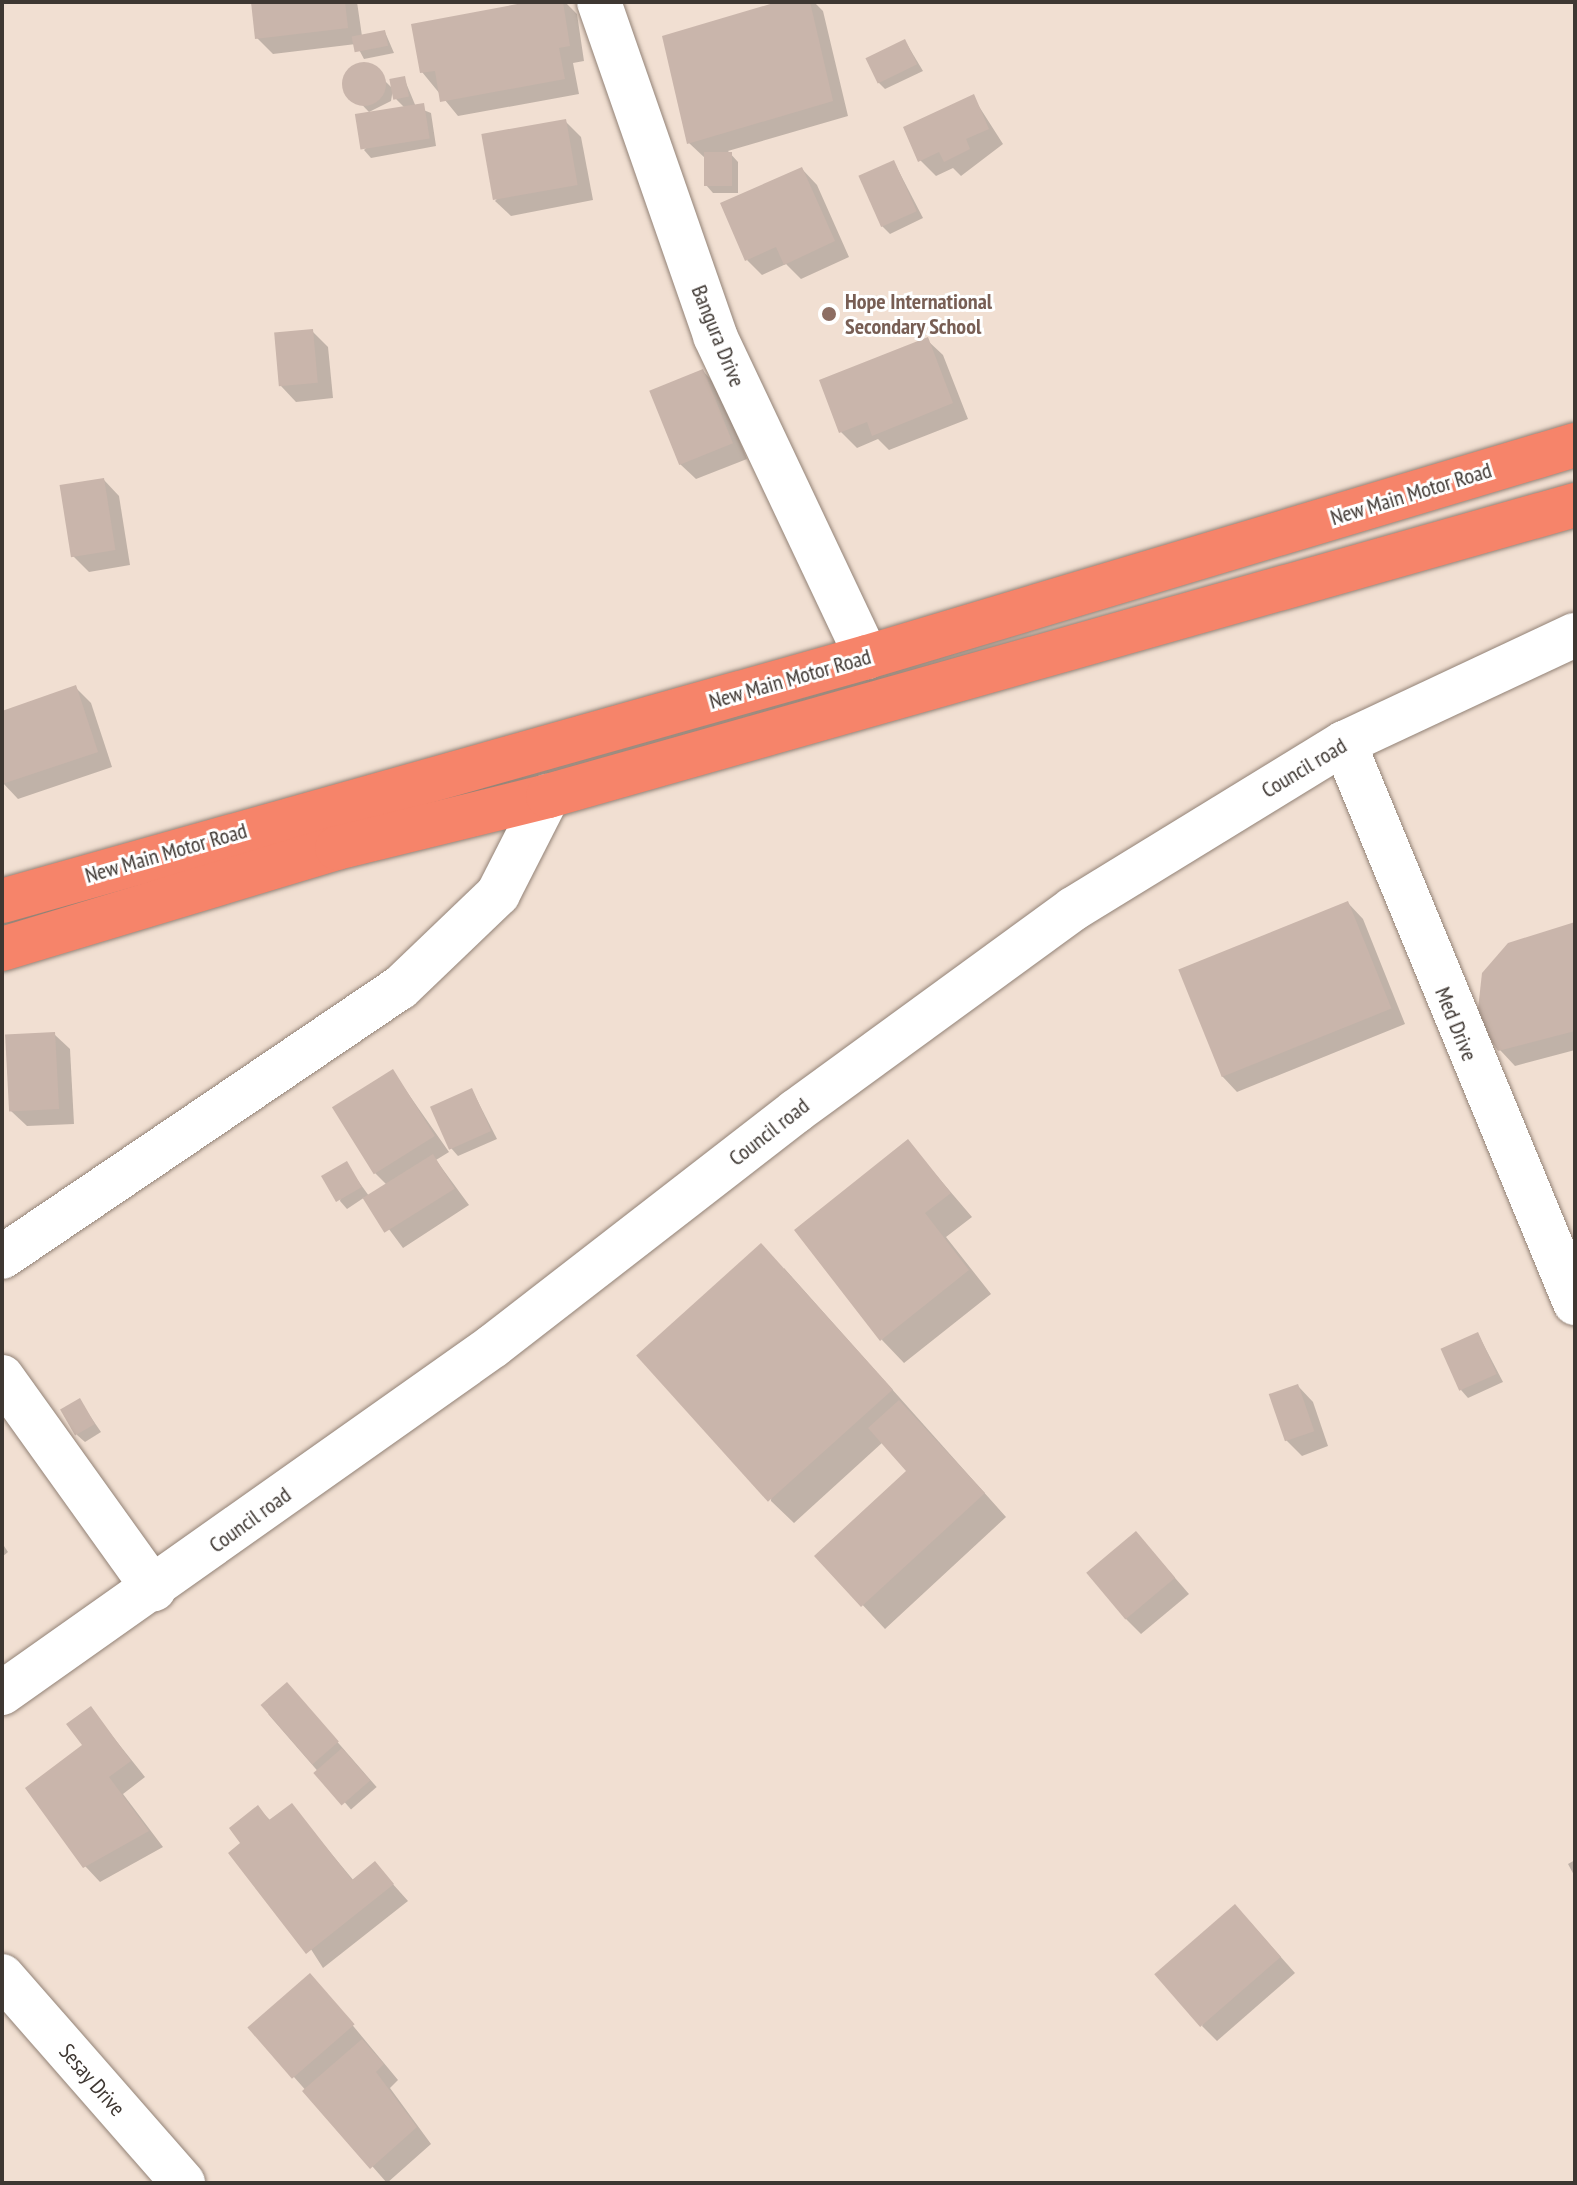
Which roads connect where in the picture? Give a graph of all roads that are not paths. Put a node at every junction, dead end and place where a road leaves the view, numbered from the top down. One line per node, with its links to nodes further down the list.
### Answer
1 (599, 2): 5 (street, Bangura Drive)
2 (1575, 445): 5 (highway, New Main Motor Road)
3 (1575, 505): 7 (highway, New Main Motor Road)
4 (1575, 635): 6 (street, Council road)
5 (867, 657): 8 (highway, New Main Motor Road)
6 (1344, 743): 11 (street, Med Drive); 13 (street, Council road)
7 (548, 796): 9 (highway, New Main Motor Road); 10 (street)
8 (2, 901)
9 (2, 949)
10 (2, 1257)
11 (1575, 1303)
12 (2, 1377): 13 (street)
13 (154, 1589): 14 (street, Council road)
14 (2, 1693)
15 (2, 1976): 16 (street, Sesay Drive)
16 (183, 2183)

